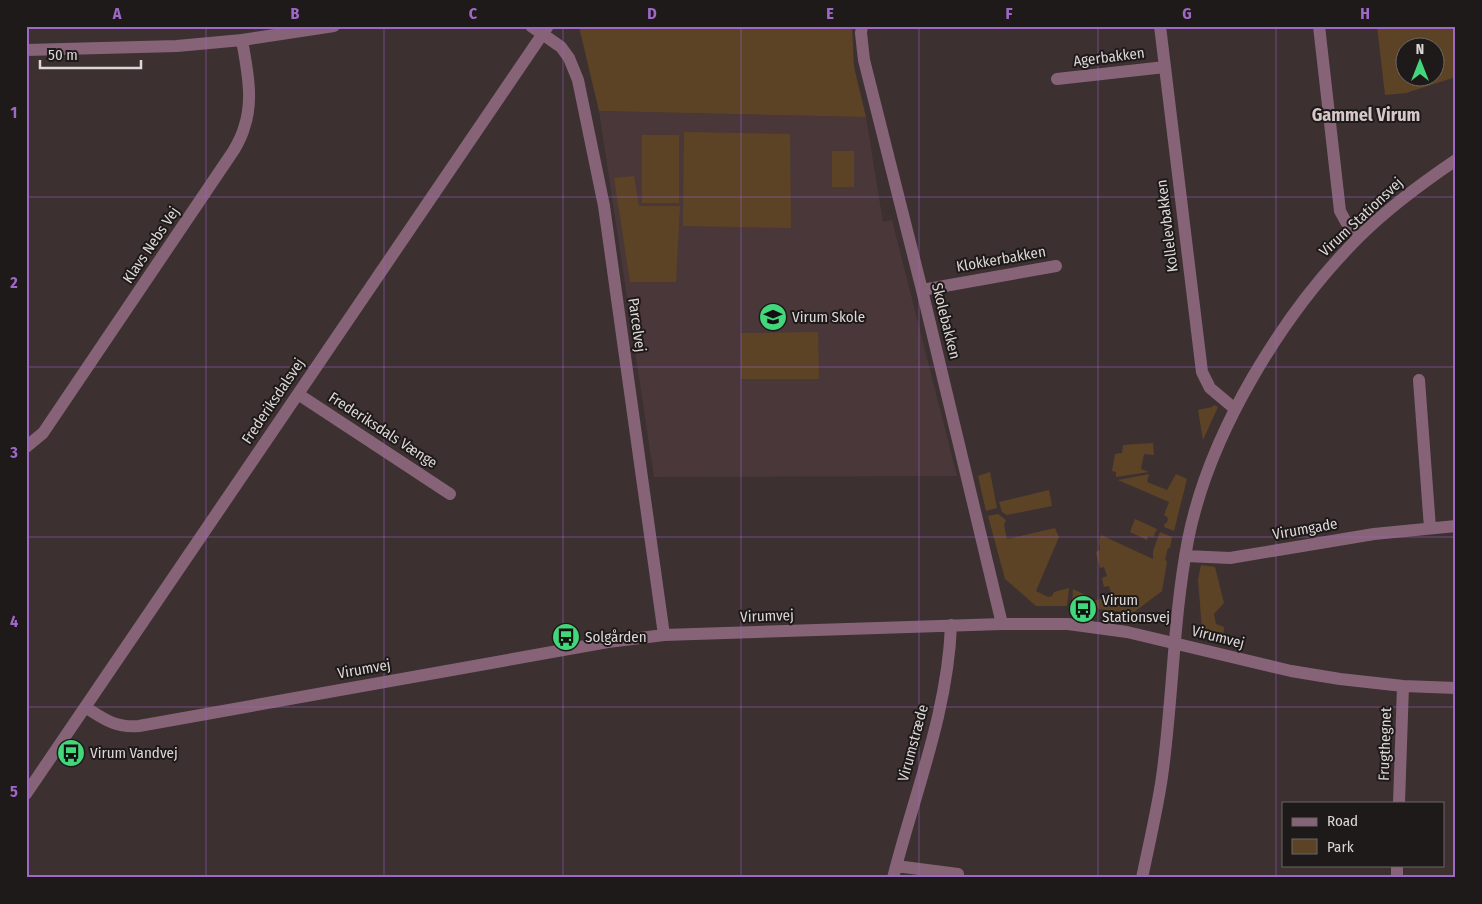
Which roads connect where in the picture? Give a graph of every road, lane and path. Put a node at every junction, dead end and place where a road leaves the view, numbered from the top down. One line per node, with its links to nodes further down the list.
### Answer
1 (334, 26): 7 (street)
2 (531, 26): 6 (street, Parcelvej)
3 (862, 26): 14 (street, Skolebakken)
4 (1160, 26): 9 (street, Kollelevbakken)
5 (1319, 26): 12 (street)
6 (545, 30): 16 (street, Frederiksdalsvej); 25 (street, Parcelvej)
7 (242, 40): 8 (street); 18 (street, Klavs Nebs Vej)
8 (26, 50)
9 (1165, 67): 10 (street, Agerbakken); 17 (street, Kollelevbakken)
10 (1057, 80)
11 (1456, 160): 12 (street, Virum Stationsvej)
12 (1360, 236): 17 (street, Virum Stationsvej)
13 (1056, 266): 14 (street, Klokkerbakken)
14 (922, 290): 23 (street, Skolebakken)
15 (1419, 380): 21 (street)
16 (298, 394): 19 (street, Frederiksdals Vænge); 29 (street, Frederiksdalsvej)
17 (1235, 409): 22 (street, Virum Stationsvej)
18 (26, 447)
19 (450, 494)
20 (1456, 526): 21 (street, Virumgade)
21 (1430, 528): 22 (street, Virumgade)
22 (1186, 556): 26 (street, Virum Stationsvej)
23 (1002, 624): 24 (street, Virumvej); 26 (street, Virumvej)
24 (951, 625): 25 (street, Virumvej); 32 (street, Virumstræde)
25 (664, 635): 29 (street, Virumvej)
26 (1176, 643): 27 (street, Virumvej); 34 (street, Virum Stationsvej)
27 (1403, 686): 28 (street, Virumvej); 31 (street, Frugthegnet)
28 (1456, 688)
29 (85, 707): 30 (street, Frederiksdalsvej)
30 (26, 794)
31 (1399, 802)
32 (894, 872): 33 (street, Virumstræde)
33 (958, 874)
34 (1142, 878)

